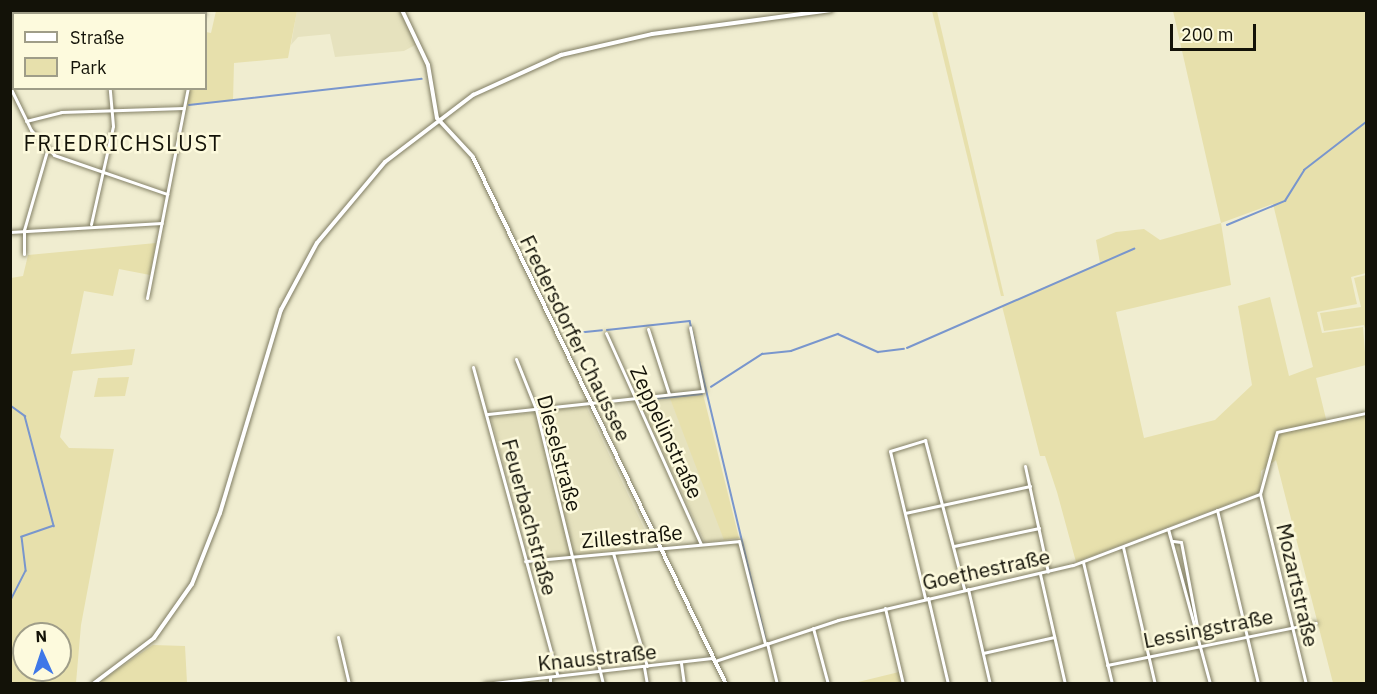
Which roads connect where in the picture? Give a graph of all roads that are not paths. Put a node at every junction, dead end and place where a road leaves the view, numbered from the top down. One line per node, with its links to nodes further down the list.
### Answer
1 (402, 10): 9 (main road)
2 (831, 10): 3 (main road)
3 (825, 12): 9 (main road)
4 (10, 87): 10 (street)
5 (110, 90): 8 (street)
6 (188, 90): 7 (street)
7 (184, 108): 8 (street); 13 (street)
8 (113, 114): 10 (street); 12 (street)
9 (437, 118): 27 (main road, Fredersdorfer Chaussee); 72 (main road)
10 (26, 121): 11 (street)
11 (47, 150): 12 (street); 16 (street)
12 (101, 171): 13 (street); 15 (street)
13 (167, 194): 14 (street)
14 (162, 223): 15 (street); 19 (street)
15 (91, 224): 16 (street)
16 (24, 230): 17 (street); 18 (street)
17 (10, 232)
18 (24, 254)
19 (147, 298)
20 (690, 327): 25 (street)
21 (648, 329): 25 (street)
22 (606, 333): 26 (street, Zeppelinstraße)
23 (516, 359): 28 (street, Dieselstraße)
24 (473, 367): 30 (street, Feuerbachstraße)
25 (669, 394): 26 (street)
26 (635, 398): 27 (street); 40 (street, Zeppelinstraße)
27 (591, 403): 28 (street); 43 (main road, Fredersdorfer Chaussee)
28 (536, 409): 30 (street); 45 (street, Dieselstraße)
29 (1366, 413): 33 (street)
30 (487, 414): 46 (street, Feuerbachstraße)
31 (1026, 466): 32 (street)
32 (1030, 486): 34 (street); 37 (street)
33 (1260, 494): 35 (street, Goethestraße); 54 (street, Mozartstraße)
34 (944, 503): 36 (street); 36 (street); 41 (street)
35 (1217, 510): 38 (street, Goethestraße); 56 (street)
36 (904, 513): 51 (street)
37 (1039, 528): 41 (street); 48 (street)
38 (1168, 529): 39 (street); 42 (street, Goethestraße)
39 (1173, 541): 57 (street); 57 (street)
40 (701, 544): 43 (street, Zillestraße); 61 (street, Zillestraße)
41 (954, 546): 50 (street)
42 (1123, 547): 47 (street, Goethestraße); 63 (street)
43 (661, 549): 44 (street, Zillestraße); 64 (main road, Fredersdorfer Chaussee)
44 (613, 553): 45 (street, Zillestraße); 67 (street)
45 (570, 557): 46 (street, Zillestraße); 68 (street, Dieselstraße)
46 (525, 561): 69 (street, Feuerbachstraße)
47 (1083, 562): 48 (street, Goethestraße); 66 (street)
48 (1048, 572): 49 (street, Goethestraße)
49 (1040, 574): 50 (street, Goethestraße); 59 (street)
50 (966, 589): 51 (street, Goethestraße); 62 (street)
51 (926, 597): 52 (street, Goethestraße); 83 (street)
52 (885, 608): 55 (street, Goethestraße); 82 (street)
53 (1316, 623): 54 (street, Lessingstraße)
54 (1292, 627): 56 (street, Lessingstraße); 90 (street, Mozartstraße)
55 (813, 628): 61 (street, Goethestraße); 81 (street)
56 (1246, 634): 60 (street, Lessingstraße); 89 (street)
57 (1199, 636): 60 (street)
58 (338, 637): 73 (street)
59 (1054, 637): 62 (street); 85 (street)
60 (1200, 643): 63 (street, Lessingstraße); 88 (street)
61 (766, 644): 64 (street, Goethestraße); 80 (street)
62 (983, 653): 84 (street)
63 (1148, 655): 66 (street, Lessingstraße); 87 (street)
64 (714, 660): 65 (street, Knausstraße); 79 (main road, Fredersdorfer Chaussee)
65 (681, 663): 67 (street, Knausstraße); 78 (street)
66 (1107, 665): 86 (street)
67 (646, 667): 68 (street, Knausstraße); 77 (street)
68 (601, 671): 69 (street, Knausstraße); 76 (street, Dieselstraße)
69 (557, 675): 70 (street, Knausstraße)
70 (550, 677): 71 (street, Knausstraße); 75 (street)
71 (499, 683): 74 (street, Knausstraße)
72 (93, 684)
73 (349, 684)
74 (484, 684)
75 (550, 684)
76 (603, 684)
77 (647, 684)
78 (684, 684)
79 (726, 684)
80 (777, 684)
81 (828, 684)
82 (903, 684)
83 (948, 684)
84 (990, 684)
85 (1065, 684)
86 (1112, 684)
87 (1155, 684)
88 (1210, 684)
89 (1258, 684)
90 (1306, 684)

